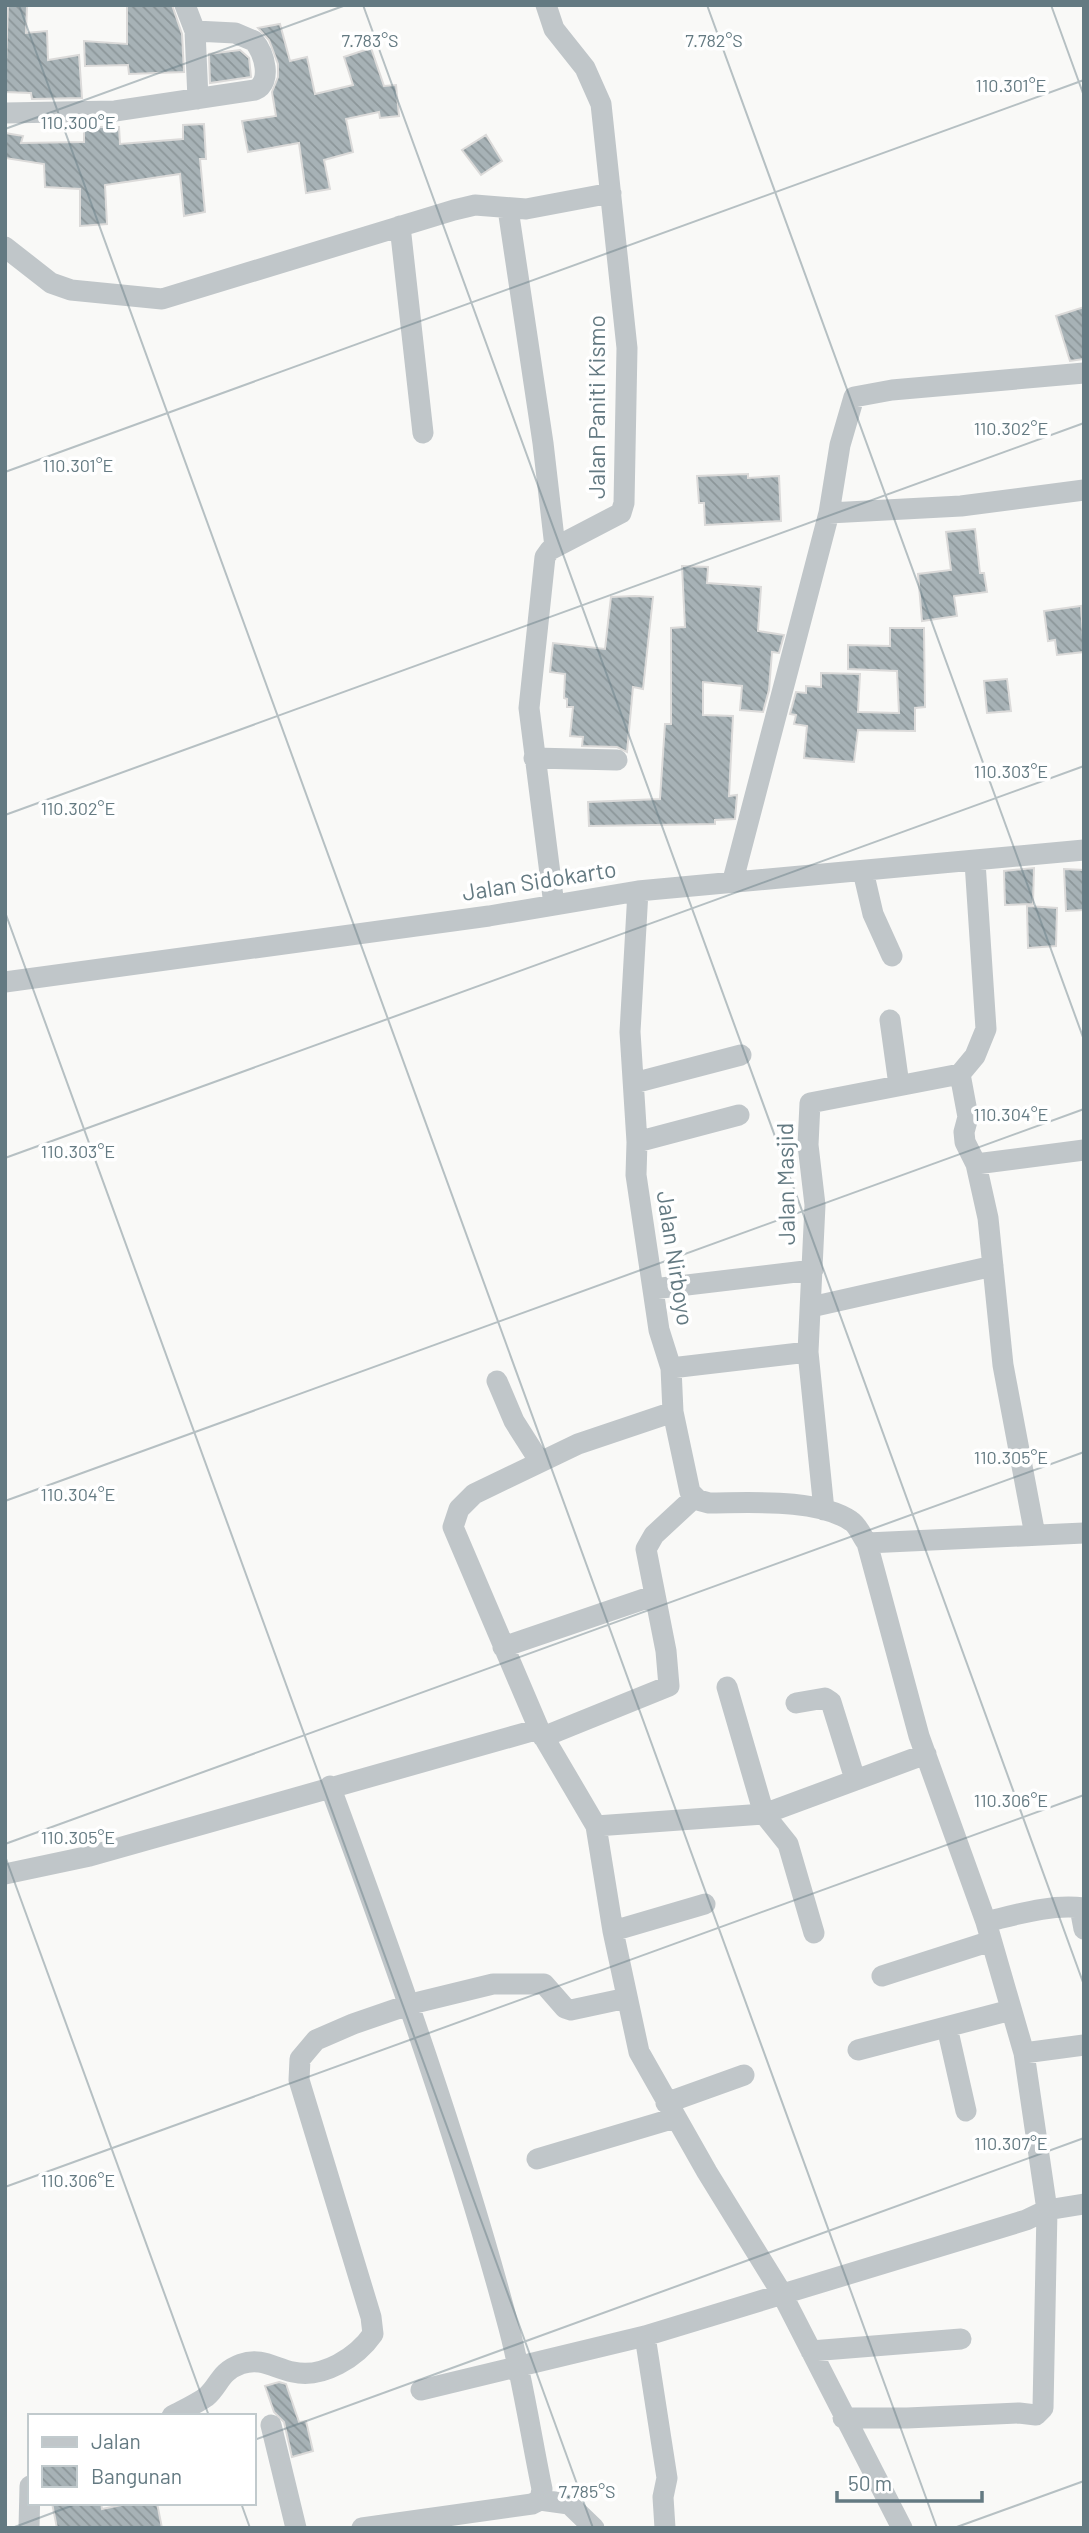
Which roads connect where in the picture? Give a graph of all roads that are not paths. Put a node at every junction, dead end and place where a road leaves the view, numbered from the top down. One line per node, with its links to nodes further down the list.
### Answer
1 (186, 5): 3 (street)
2 (546, 5): 6 (street, Jalan Paniti Kismo)
3 (195, 31): 4 (street); 4 (street)
4 (198, 99): 5 (street)
5 (5, 113)
6 (611, 193): 7 (street); 14 (street, Jalan Paniti Kismo)
7 (508, 209): 8 (street); 14 (street)
8 (400, 226): 9 (street); 11 (street)
9 (5, 247)
10 (1084, 373): 13 (street)
11 (423, 433)
12 (1084, 490): 13 (street)
13 (829, 513): 20 (street)
14 (555, 547): 15 (street)
15 (534, 758): 16 (street); 22 (street)
16 (617, 760)
17 (1084, 850): 18 (street, Jalan Sidokarto)
18 (975, 862): 19 (street, Jalan Sidokarto); 27 (street)
19 (863, 871): 20 (street, Jalan Sidokarto); 23 (street)
20 (733, 880): 21 (street, Jalan Sidokarto)
21 (638, 891): 22 (street, Jalan Sidokarto); 28 (street, Jalan Nirboyo)
22 (554, 905): 24 (street, Jalan Sidokarto)
23 (892, 956)
24 (5, 982)
25 (890, 1020): 29 (street)
26 (741, 1055): 28 (street)
27 (960, 1074): 29 (street, Jalan Masjid); 33 (street)
28 (634, 1083): 31 (street, Jalan Nirboyo)
29 (899, 1085): 35 (street, Jalan Masjid)
30 (739, 1115): 31 (street)
31 (637, 1142): 36 (street, Jalan Nirboyo)
32 (1084, 1150): 33 (street)
33 (976, 1164): 34 (street)
34 (993, 1266): 37 (street); 46 (street)
35 (813, 1270): 36 (street); 37 (street, Jalan Masjid)
36 (653, 1289): 39 (street, Jalan Nirboyo)
37 (811, 1307): 38 (street, Jalan Masjid)
38 (808, 1352): 39 (street); 44 (street, Jalan Masjid)
39 (670, 1368): 41 (street, Jalan Nirboyo)
40 (497, 1381): 42 (street)
41 (673, 1412): 42 (street); 43 (street, Jalan Nirboyo)
42 (540, 1462): 49 (street)
43 (695, 1497): 44 (street); 48 (street)
44 (824, 1510): 47 (street)
45 (1084, 1533): 46 (street)
46 (1035, 1535): 47 (street)
47 (867, 1543): 53 (street)
48 (653, 1596): 49 (street); 52 (street)
49 (503, 1647): 52 (street)
50 (727, 1687): 56 (street)
51 (796, 1703): 54 (street)
52 (541, 1733): 55 (street); 57 (street)
53 (926, 1754): 54 (street); 62 (street)
54 (855, 1779): 56 (street)
55 (330, 1786): 58 (street); 66 (street)
56 (764, 1814): 57 (street); 63 (street)
57 (596, 1826): 61 (street)
58 (5, 1874)
59 (705, 1904): 61 (street)
60 (1082, 1915): 62 (street)
61 (613, 1931): 65 (street)
62 (988, 1932): 64 (street); 67 (street)
63 (814, 1933)
64 (882, 1976)
65 (627, 1998): 66 (street); 73 (street)
66 (411, 2004): 82 (street); 84 (street)
67 (1011, 2010): 68 (street); 71 (street)
68 (947, 2027): 70 (street); 74 (street)
69 (1084, 2045): 71 (street)
70 (858, 2050)
71 (1024, 2053): 77 (street)
72 (744, 2075): 73 (street)
73 (671, 2110): 75 (street); 78 (street)
74 (966, 2112)
75 (537, 2159)
76 (1084, 2204): 77 (street)
77 (1047, 2210): 78 (street); 85 (street)
78 (782, 2292): 79 (street); 81 (street)
79 (645, 2336): 82 (street); 94 (street)
80 (961, 2339): 81 (street)
81 (811, 2351): 85 (street)
82 (518, 2365): 83 (street); 87 (street)
83 (421, 2390)
84 (176, 2414)
85 (843, 2418): 95 (street)
86 (271, 2424): 91 (street)
87 (540, 2500): 89 (street); 93 (street)
88 (30, 2505): 90 (street)
89 (500, 2519): 92 (street)
90 (29, 2528)
91 (296, 2528)
92 (362, 2528)
93 (594, 2528)
94 (666, 2528)
95 (902, 2528)

